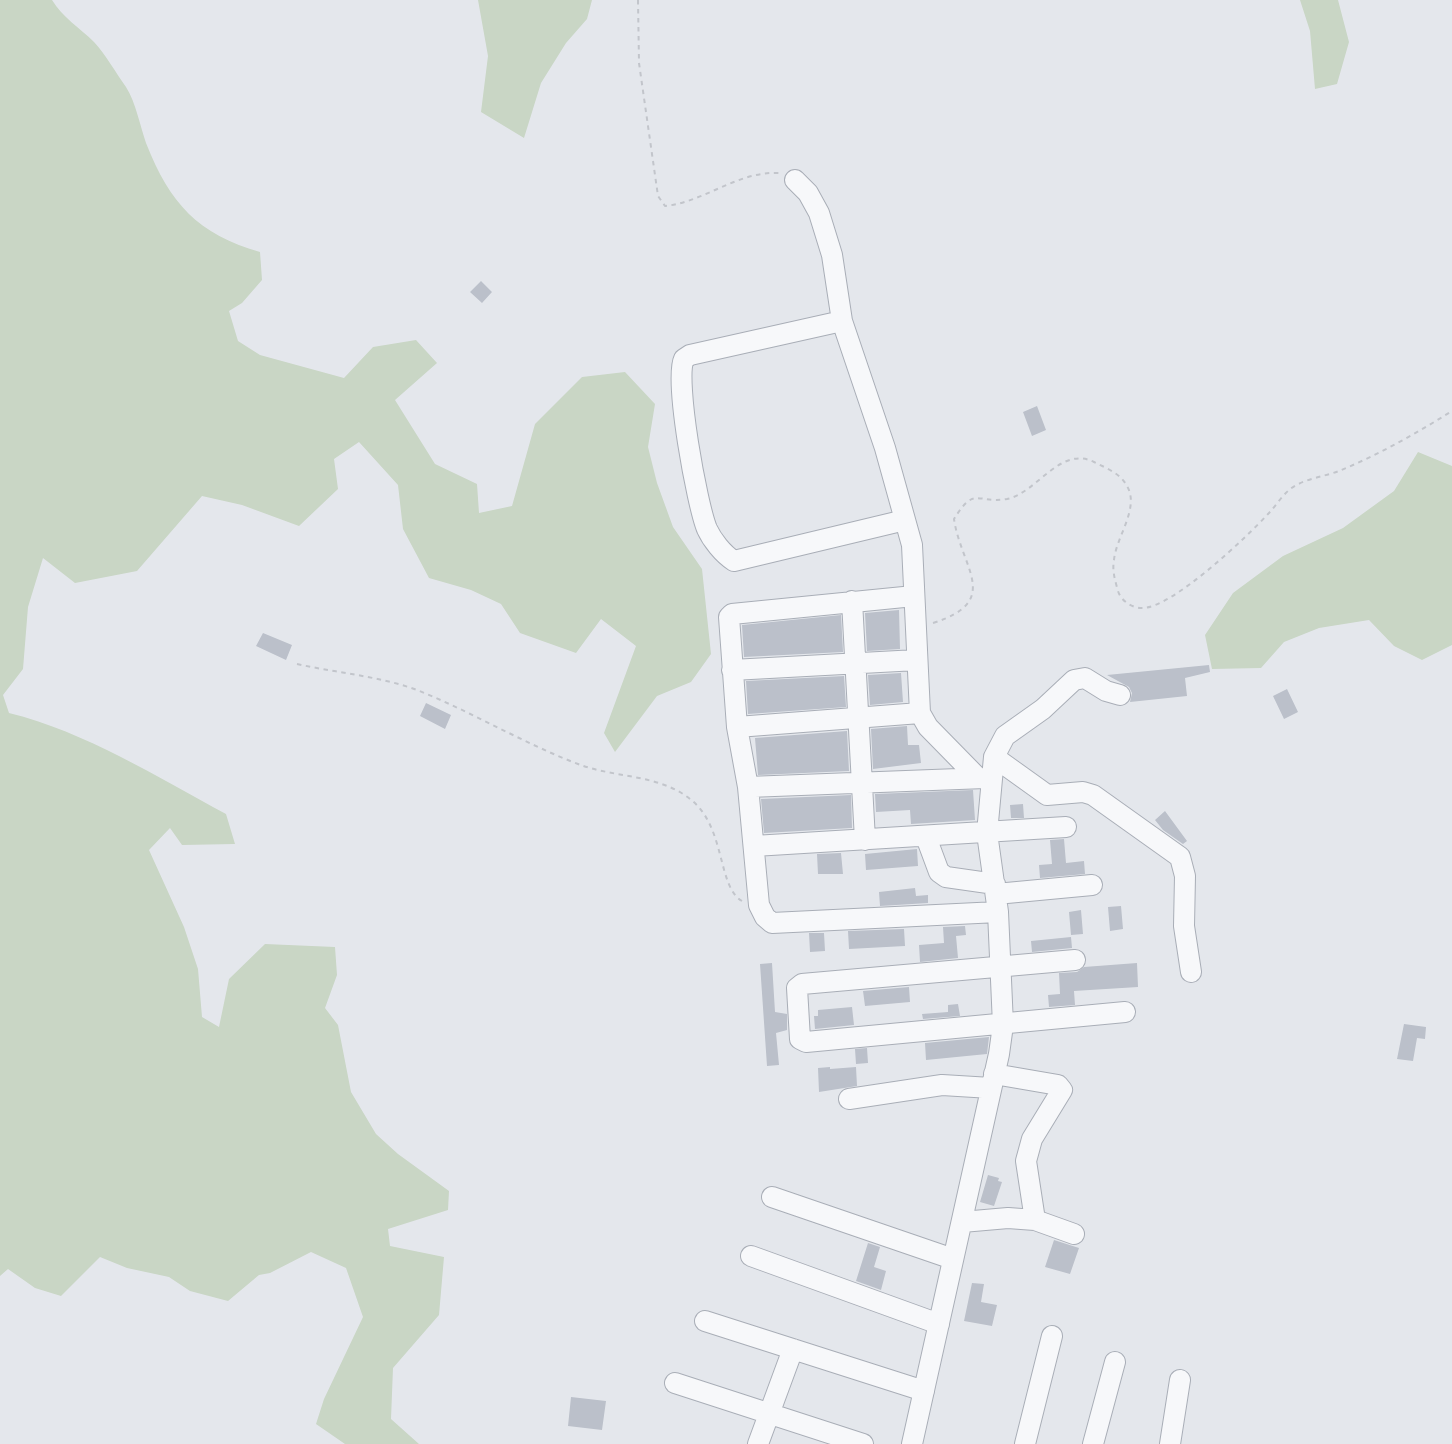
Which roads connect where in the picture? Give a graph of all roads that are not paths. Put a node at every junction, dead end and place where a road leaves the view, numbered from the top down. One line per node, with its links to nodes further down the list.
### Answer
1 (795, 180): 2 (street)
2 (842, 321): 3 (street); 3 (street)
3 (905, 520): 4 (street)
4 (914, 596): 5 (street); 6 (street)
5 (852, 601): 7 (street); 8 (street)
6 (917, 660): 7 (street); 10 (street)
7 (855, 663): 8 (street); 11 (street)
8 (732, 670): 12 (street)
9 (1120, 695): 13 (street)
10 (920, 713): 11 (street); 14 (street)
11 (860, 717): 12 (street); 15 (street)
12 (737, 727): 16 (street)
13 (994, 757): 14 (street); 26 (street)
14 (984, 778): 15 (street); 18 (street)
15 (863, 781): 16 (street); 20 (street)
16 (748, 787): 21 (street)
17 (1066, 827): 18 (street)
18 (987, 833): 19 (street); 23 (street)
19 (926, 837): 20 (street); 23 (street)
20 (865, 840): 21 (street)
21 (754, 846): 23 (street)
22 (1092, 885): 23 (street)
23 (996, 897): 25 (street)
24 (1075, 960): 25 (street)
25 (998, 966): 28 (street); 28 (street)
26 (1191, 972)
27 (1125, 1012): 28 (street)
28 (1003, 1025): 29 (street)
29 (993, 1081): 30 (street); 32 (street); 33 (street)
30 (849, 1099)
31 (772, 1197): 36 (street)
32 (1035, 1220): 33 (street); 34 (street)
33 (962, 1222): 36 (street)
34 (1074, 1234)
35 (751, 1256): 38 (street)
36 (954, 1259): 38 (street)
37 (705, 1321): 40 (street)
38 (939, 1324): 44 (street)
39 (1052, 1336): 49 (street)
40 (793, 1349): 44 (street); 45 (street)
41 (1115, 1362): 50 (street)
42 (1180, 1380): 51 (street)
43 (675, 1383): 45 (street)
44 (924, 1391): 48 (street)
45 (768, 1413): 46 (street); 47 (street)
46 (758, 1444)
47 (863, 1444)
48 (912, 1444)
49 (1025, 1444)
50 (1093, 1444)
51 (1170, 1444)

